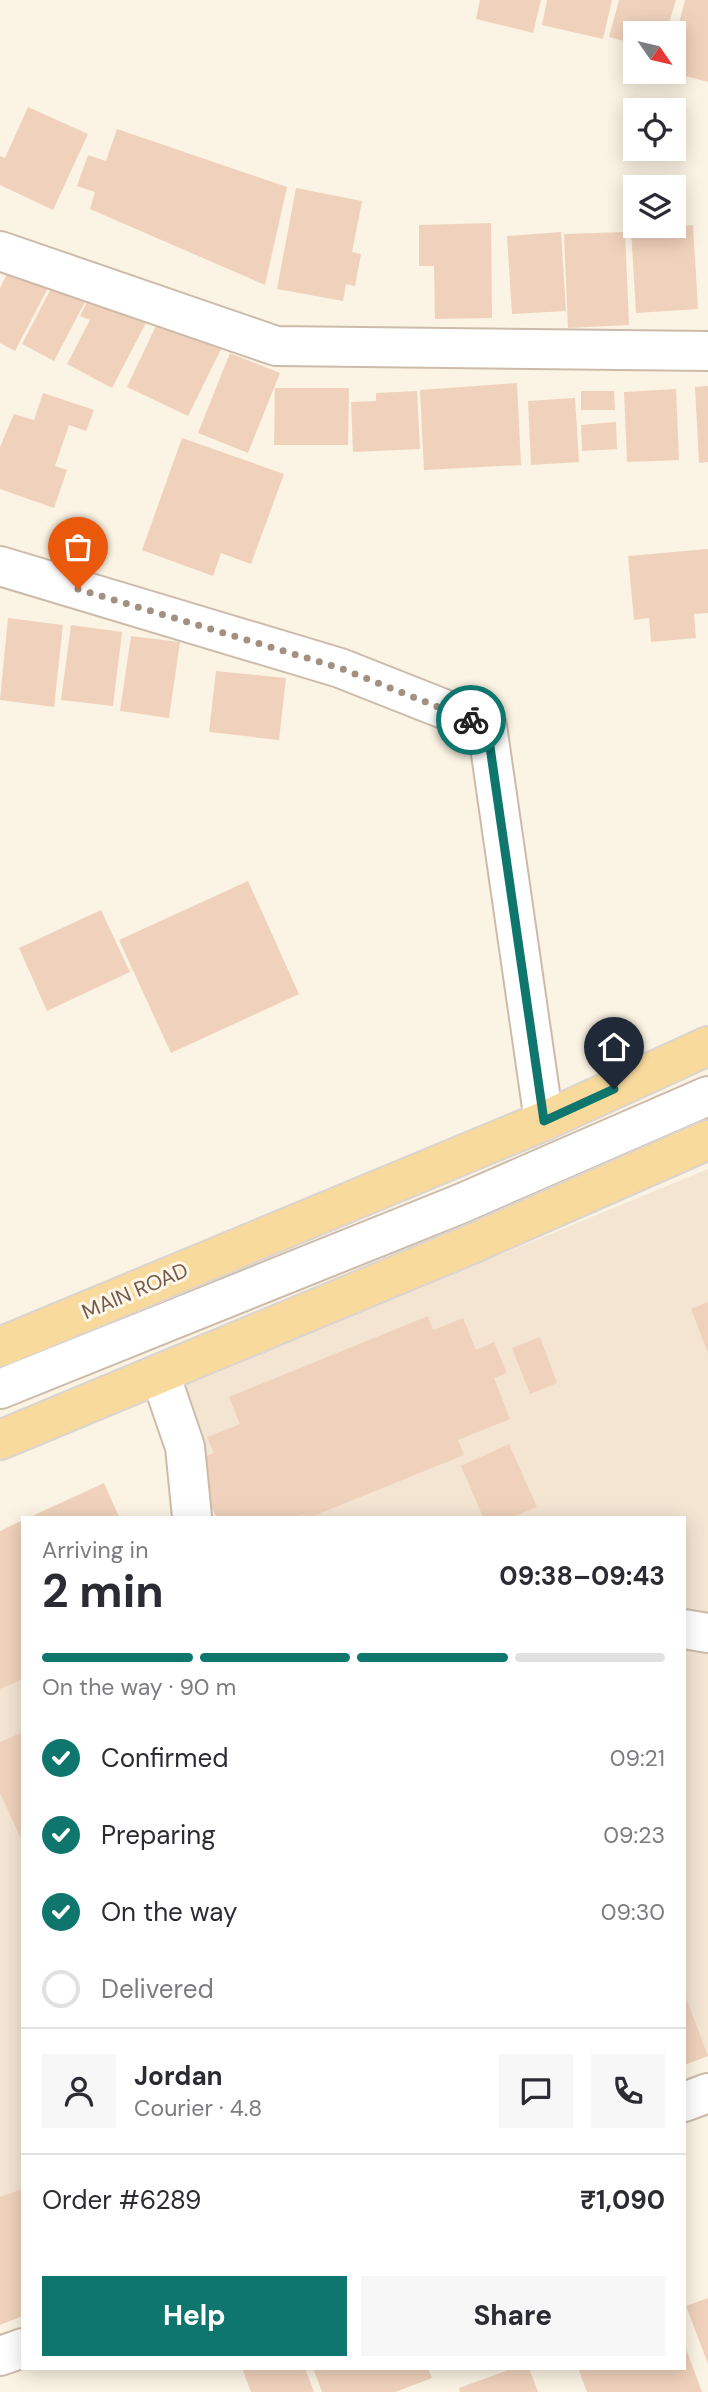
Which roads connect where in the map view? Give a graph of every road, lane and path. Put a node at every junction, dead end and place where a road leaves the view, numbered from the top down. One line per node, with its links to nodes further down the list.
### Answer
1 (0, 251): 2 (street)
2 (708, 351)
3 (0, 566): 6 (street)
4 (708, 1046): 6 (main road, MAIN ROAD)
5 (708, 1097): 10 (street)
6 (544, 1121): 8 (main road, MAIN ROAD)
7 (708, 1140): 9 (main road)
8 (0, 1347)
9 (160, 1374): 11 (main road); 12 (street)
10 (0, 1389)
11 (0, 1440)
12 (192, 1516)
13 (686, 1629): 14 (street)
14 (708, 1633)
15 (708, 2093): 16 (street)
16 (686, 2101)
17 (21, 2349): 18 (street)
18 (0, 2357)

